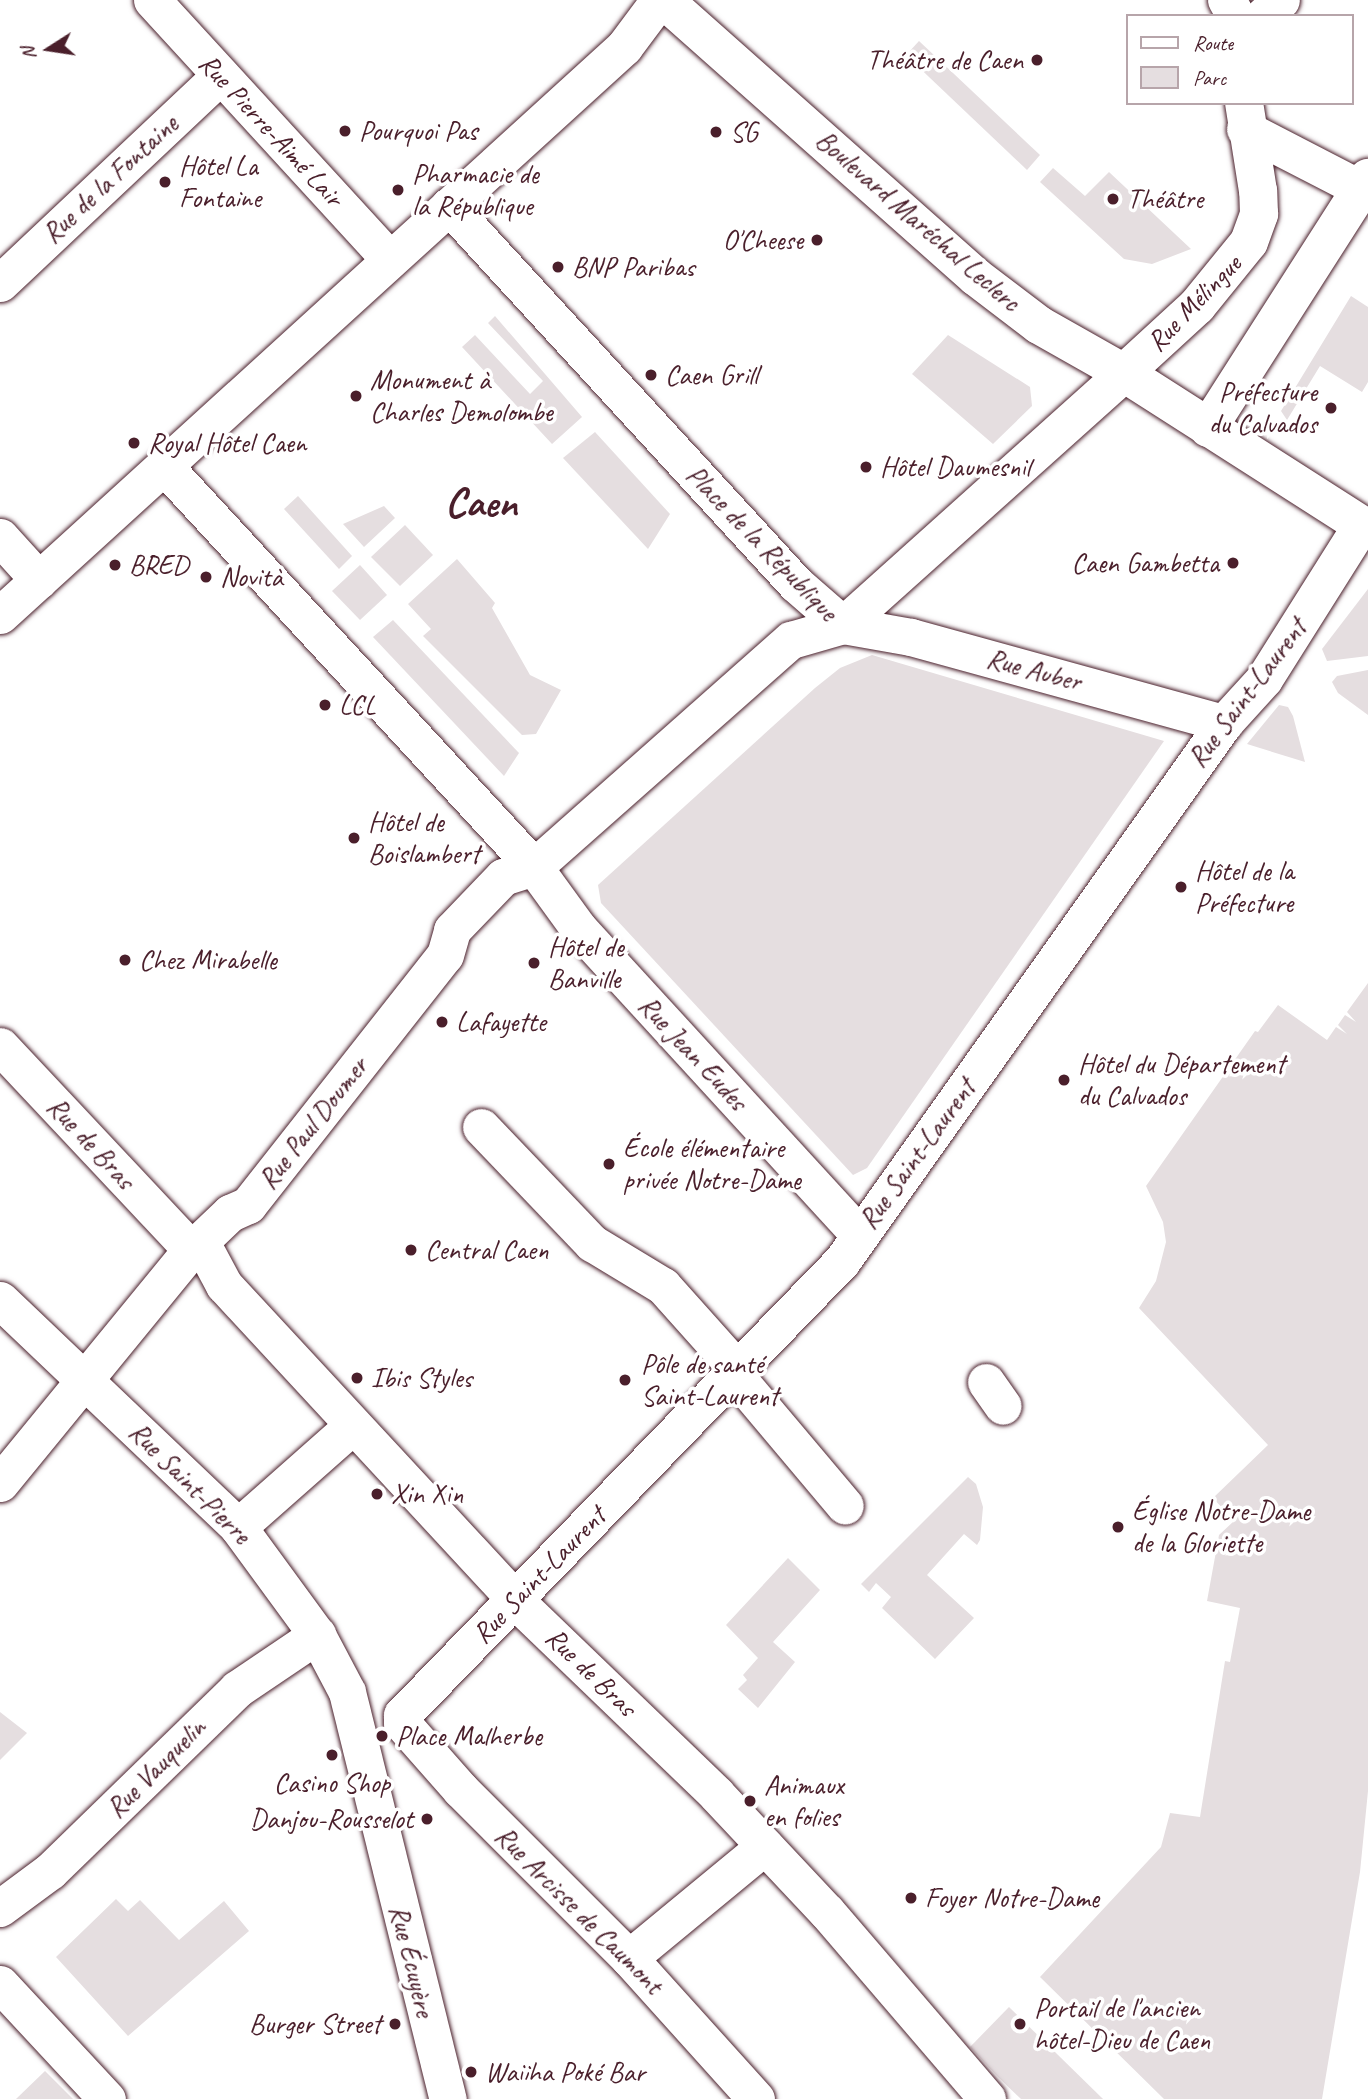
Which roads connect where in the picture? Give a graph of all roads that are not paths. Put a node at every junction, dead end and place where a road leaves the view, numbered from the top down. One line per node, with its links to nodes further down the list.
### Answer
1 (152, 0): 5 (street, Rue Pierre-Aimé Lair)
2 (662, 0): 8 (street); 11 (street, Boulevard Maréchal Leclerc)
3 (1281, 0): 4 (street)
4 (1265, 14)
5 (221, 75): 9 (street, Rue Pierre-Aimé Lair); 10 (street, Rue de la Fontaine)
6 (1244, 116): 7 (street); 11 (street, Rue Mélingue)
7 (1364, 183): 12 (street)
8 (449, 206): 9 (street); 18 (street, Place de la République)
9 (398, 253): 13 (street)
10 (0, 283)
11 (1124, 373): 12 (street, Boulevard Maréchal Leclerc); 18 (street)
12 (1208, 428): 14 (street, Boulevard Maréchal Leclerc)
13 (164, 466): 16 (street); 20 (street)
14 (1365, 527): 19 (street, Rue Saint-Laurent)
15 (0, 537): 16 (street)
16 (39, 580): 17 (street)
17 (0, 615)
18 (843, 625): 19 (street, Rue Auber); 20 (street, Place de la République)
19 (1224, 723): 23 (street, Rue Saint-Laurent)
20 (534, 867): 23 (street, Rue Jean Eudes); 24 (street, Rue Paul Doumer)
21 (0, 1046): 24 (street, Rue de Bras)
22 (481, 1128): 26 (street)
23 (859, 1235): 26 (street, Rue Saint-Laurent)
24 (191, 1241): 27 (street, Rue Paul Doumer); 32 (street, Rue de Bras)
25 (0, 1300): 27 (street, Rue Saint-Pierre)
26 (736, 1372): 30 (street); 32 (street, Rue Saint-Laurent)
27 (85, 1380): 29 (street, Rue Paul Doumer); 31 (street, Rue Saint-Pierre)
28 (342, 1435): 31 (street)
29 (0, 1483)
30 (845, 1506)
31 (238, 1527): 33 (street, Rue Saint-Pierre)
32 (515, 1599): 34 (street, Rue Saint-Laurent); 36 (street, Rue de Bras)
33 (317, 1635): 35 (street, Rue Saint-Pierre); 37 (street, Rue Vauquelin)
34 (402, 1723): 38 (street, Rue Arcisse de Caumont)
35 (377, 1822): 41 (street, Rue Écuyère)
36 (765, 1846): 38 (street); 43 (street, Rue de Bras)
37 (0, 1908)
38 (629, 1958): 42 (street, Rue Arcisse de Caumont)
39 (0, 1984): 40 (street)
40 (107, 2099)
41 (448, 2099)
42 (756, 2099)
43 (987, 2099)

